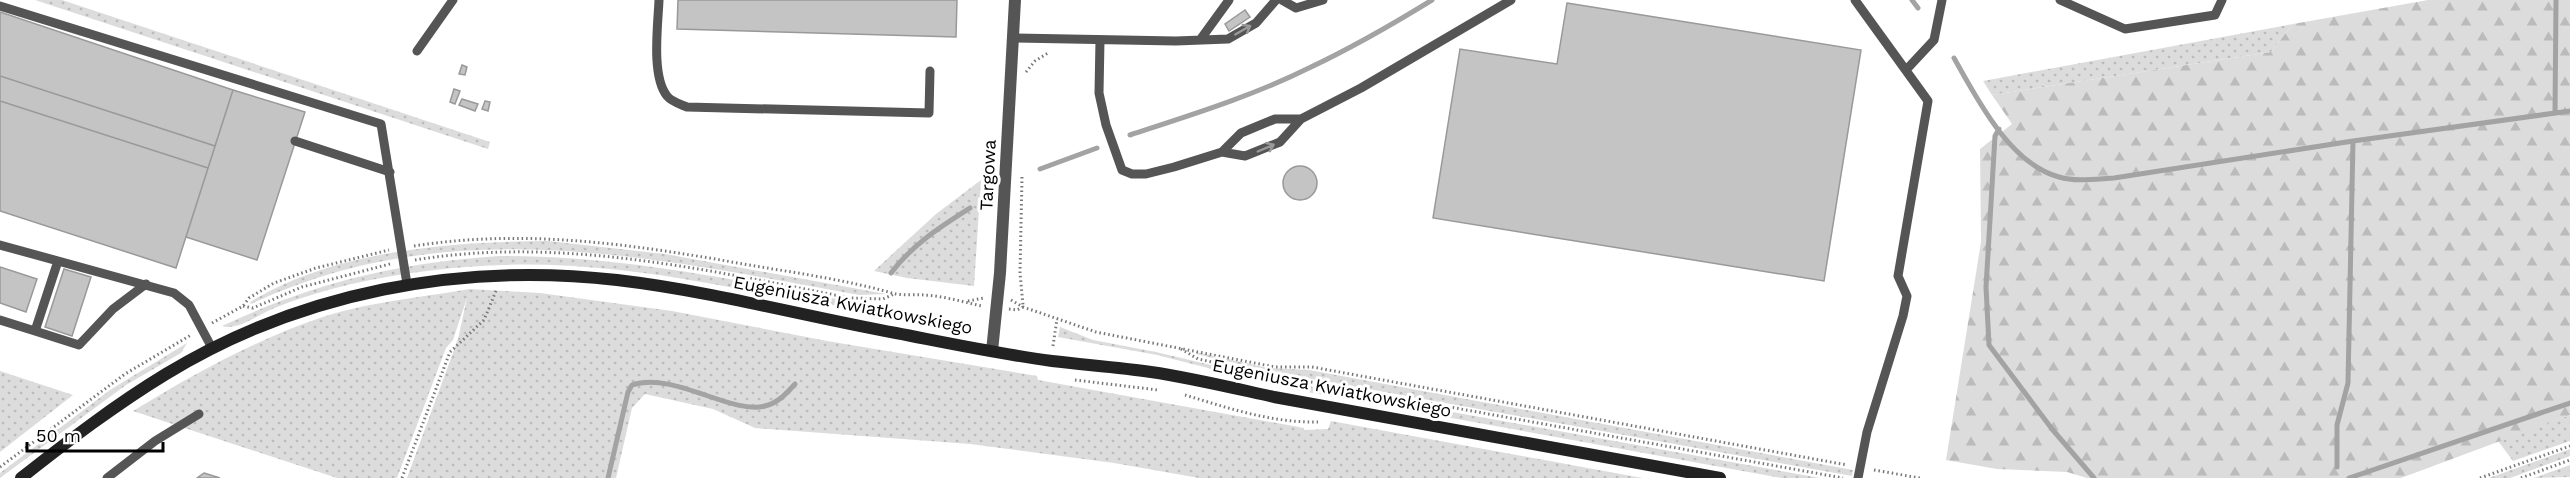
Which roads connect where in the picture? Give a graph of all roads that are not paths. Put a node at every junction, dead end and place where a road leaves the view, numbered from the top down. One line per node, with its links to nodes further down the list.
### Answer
1 (453, 0): 17 (lane)
2 (659, 0): 19 (lane)
3 (1015, 0): 14 (street, Targowa)
4 (1229, 0): 16 (lane)
5 (1276, 0): 16 (lane, one-way to 5)
6 (1282, 0): 7 (lane)
7 (1323, 0)
8 (1511, 0): 20 (lane)
9 (1855, 0): 18 (lane)
10 (1942, 0): 18 (lane)
11 (2060, 0): 12 (lane)
12 (2222, 0)
13 (0, 6): 23 (lane)
14 (1013, 38): 15 (lane); 31 (street, Targowa)
15 (1100, 40): 16 (lane); 22 (lane)
16 (1200, 40)
17 (417, 51)
18 (1906, 70): 36 (lane)
19 (930, 71)
20 (1301, 119): 22 (lane); 22 (lane, one-way to 20)
21 (295, 141): 23 (lane)
22 (1222, 152)
23 (390, 172): 27 (lane)
24 (0, 245): 25 (lane)
25 (58, 261): 26 (lane); 29 (lane)
26 (146, 284): 29 (lane); 30 (lane)
27 (407, 284): 30 (main road, Eugeniusza Kwiatkowskiego); 31 (main road, Eugeniusza Kwiatkowskiego)
28 (0, 320): 29 (lane)
29 (35, 331)
30 (212, 348): 33 (main road, Eugeniusza Kwiatkowskiego)
31 (992, 351): 35 (main road, Eugeniusza Kwiatkowskiego)
32 (199, 414): 34 (lane)
33 (21, 478)
34 (107, 478)
35 (1720, 478)
36 (1858, 478)

